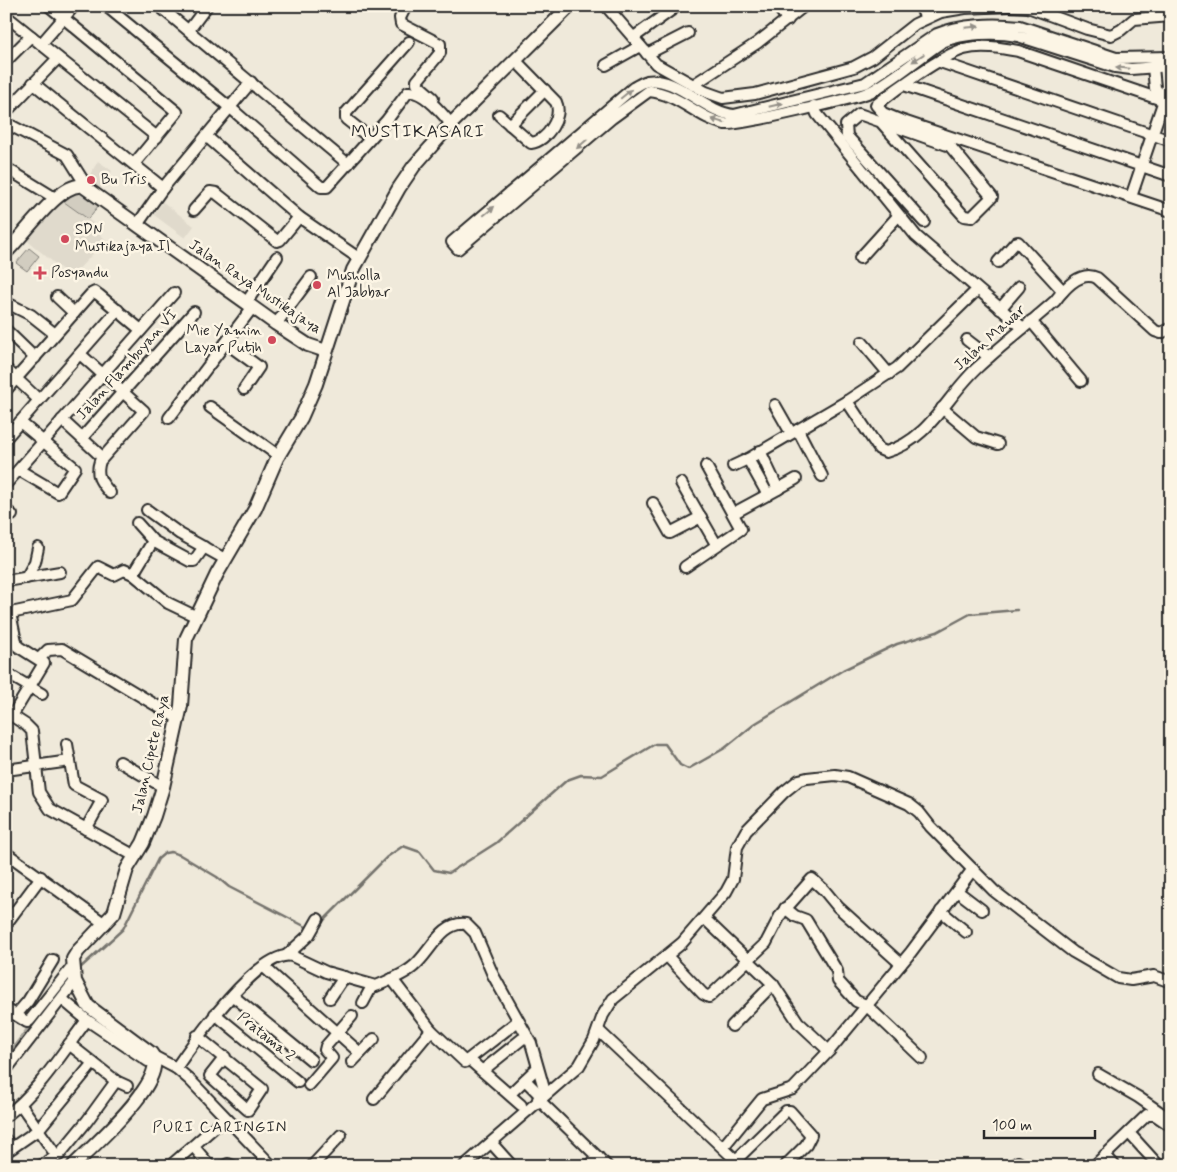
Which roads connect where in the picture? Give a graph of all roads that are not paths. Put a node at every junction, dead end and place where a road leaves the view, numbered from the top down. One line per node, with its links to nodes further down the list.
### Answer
1 (49, 6): 19 (street)
2 (74, 6): 19 (street)
3 (106, 6): 47 (street)
4 (207, 6): 22 (street)
5 (406, 6): 52 (street)
6 (570, 6): 33 (main road, Jalan Cipete Raya)
7 (606, 6): 25 (street)
8 (676, 6): 25 (street)
9 (777, 6): 21 (street)
10 (804, 6): 21 (street)
11 (920, 6): 20 (street)
12 (1009, 6): 14 (street); 15 (street)
13 (160, 7): 22 (street)
14 (986, 7): 20 (street)
15 (1028, 7): 16 (street)
16 (1046, 9): 18 (street)
17 (6, 16): 24 (street)
18 (1171, 16)
19 (64, 18): 28 (street); 58 (street)
20 (926, 18): 38 (street)
21 (788, 20): 41 (street)
22 (189, 30): 39 (street)
23 (688, 32): 29 (street)
24 (31, 36): 28 (street); 32 (street)
25 (634, 37): 29 (street)
26 (409, 42): 59 (street)
27 (1053, 43): 30 (street); 37 (street, one-way to 27); 44 (street)
28 (41, 44): 31 (street)
29 (643, 50): 35 (street); 41 (street)
30 (1171, 56)
31 (58, 58): 40 (street); 58 (street)
32 (7, 60)
33 (515, 60): 43 (street); 52 (main road, Jalan Cipete Raya)
34 (940, 62): 42 (street); 45 (street); 56 (street)
35 (606, 64)
36 (1168, 66): 37 (street); 45 (street)
37 (1154, 67): 45 (street)
38 (804, 79): 41 (street); 44 (street)
39 (251, 82): 47 (street); 63 (street)
40 (33, 83): 48 (street); 62 (street)
41 (693, 85)
42 (904, 86): 46 (street); 64 (street)
43 (545, 90): 55 (street); 55 (street)
44 (812, 101): 49 (street); 73 (street)
45 (1167, 102): 56 (street)
46 (876, 105): 50 (street); 61 (street)
47 (228, 107): 57 (street); 63 (street)
48 (6, 112)
49 (609, 114): 49 (street, one-way to 49)
50 (859, 114): 54 (street); 75 (street)
51 (500, 115): 55 (street)
52 (454, 121): 59 (street); 80 (main road, Jalan Cipete Raya)
53 (6, 122): 67 (street)
54 (881, 122): 61 (street); 61 (street)
55 (510, 125)
56 (1152, 134): 60 (street); 64 (street)
57 (206, 136): 68 (street); 74 (street)
58 (157, 137): 62 (street)
59 (370, 138): 63 (street)
60 (1171, 141)
61 (951, 142): 69 (street)
62 (134, 164): 68 (street)
63 (348, 164)
64 (1142, 166): 66 (street); 69 (street)
65 (6, 168): 70 (street)
66 (1171, 176)
67 (87, 187): 70 (main road); 76 (main road, Jalan Raya Mustikajaya)
68 (163, 188): 76 (street)
69 (1131, 197): 72 (street)
70 (55, 198): 77 (main road)
71 (194, 210): 74 (street)
72 (1171, 211)
73 (898, 216): 79 (street); 84 (street)
74 (299, 217): 80 (street)
75 (924, 222)
76 (137, 225): 89 (main road, Jalan Raya Mustikajaya)
77 (6, 252)
78 (277, 257): 89 (street)
79 (860, 258)
80 (360, 259): 104 (main road, Jalan Cipete Raya)
81 (998, 262): 85 (street)
82 (311, 277): 95 (street)
83 (1019, 287): 90 (street)
84 (977, 290): 90 (street); 110 (street)
85 (1063, 291): 94 (street, Jalan Mawar); 97 (street, Jalan Mawar)
86 (174, 294): 99 (street)
87 (57, 297): 93 (street)
88 (7, 303): 100 (street)
89 (249, 305): 95 (main road, Jalan Raya Mustikajaya); 102 (street)
90 (1000, 309): 96 (street)
91 (118, 310): 93 (street); 99 (street); 105 (street)
92 (194, 312): 115 (street, Jalan Flamboyan VI)
93 (74, 313): 100 (street)
94 (1031, 321): 96 (street, Jalan Mawar); 112 (street)
95 (276, 324): 104 (main road, Jalan Raya Mustikajaya)
96 (1023, 328): 106 (street, Jalan Mawar)
97 (1171, 328)
98 (6, 330): 107 (street)
99 (141, 330): 109 (street)
100 (55, 334): 107 (street)
101 (967, 340): 106 (street)
102 (226, 342): 113 (street); 121 (street)
103 (862, 342): 110 (street)
104 (326, 351): 130 (main road, Jalan Cipete Raya)
105 (80, 354): 109 (street); 116 (street)
106 (989, 357): 120 (street, Jalan Mawar)
107 (35, 358): 111 (street)
108 (6, 369): 111 (street)
109 (102, 374): 115 (street); 122 (street)
110 (890, 374): 117 (street)
111 (17, 379): 114 (street); 116 (street)
112 (1081, 381)
113 (244, 389)
114 (6, 390)
115 (124, 394): 126 (street, Jalan Flamboyan VI); 131 (street)
116 (39, 400): 123 (street)
117 (847, 401): 120 (street, Jalan Mawar); 124 (street)
118 (775, 405): 124 (street)
119 (210, 406): 130 (street)
120 (942, 408): 128 (street)
121 (169, 418)
122 (62, 420): 126 (street); 127 (street)
123 (20, 422): 125 (street); 127 (street)
124 (794, 432): 129 (street); 136 (street)
125 (6, 438)
126 (82, 438): 131 (street)
127 (43, 441): 135 (street); 135 (street)
128 (998, 444)
129 (760, 451): 132 (street); 140 (street)
130 (279, 456): 152 (main road, Jalan Cipete Raya)
131 (102, 457): 141 (street)
132 (748, 459): 134 (street); 142 (street)
133 (706, 466): 145 (street)
134 (733, 466)
135 (19, 470): 139 (street)
136 (822, 476)
137 (796, 479): 140 (street)
138 (681, 483): 146 (street)
139 (6, 484)
140 (778, 489): 142 (street)
141 (110, 493)
142 (768, 495): 145 (street)
143 (653, 504): 146 (street)
144 (147, 510): 150 (street)
145 (734, 513): 149 (street)
146 (701, 517): 149 (street)
147 (137, 523): 148 (street)
148 (153, 541): 150 (street); 155 (street)
149 (716, 544): 153 (street)
150 (204, 547): 152 (street)
151 (38, 548): 156 (street)
152 (225, 559): 159 (main road, Jalan Cipete Raya)
153 (685, 567)
154 (60, 572): 156 (street)
155 (133, 574): 158 (street); 159 (street)
156 (26, 578): 157 (street)
157 (6, 581)
158 (8, 614): 160 (street)
159 (195, 616): 165 (main road, Jalan Cipete Raya)
160 (39, 659): 162 (street); 165 (street)
161 (6, 673): 162 (street)
162 (30, 686): 163 (street); 164 (street)
163 (42, 694)
164 (9, 714): 169 (street)
165 (179, 719): 171 (main road, Jalan Cipete Raya)
166 (67, 744): 167 (street)
167 (70, 761): 169 (street); 172 (street)
168 (120, 762): 171 (street)
169 (37, 764): 170 (street); 172 (street)
170 (6, 770)
171 (163, 787): 173 (main road, Jalan Cipete Raya)
172 (86, 829): 173 (street)
173 (135, 856): 184 (main road, Jalan Cipete Raya)
174 (8, 857): 176 (street)
175 (973, 869): 177 (street); 182 (street); 196 (street)
176 (41, 877): 183 (street); 184 (street)
177 (957, 890): 179 (street); 180 (street)
178 (785, 908): 189 (street); 190 (street); 203 (street)
179 (982, 910)
180 (941, 911): 185 (street); 190 (street)
181 (318, 918): 186 (street)
182 (705, 919): 187 (street); 189 (street)
183 (6, 924)
184 (104, 924): 191 (main road, Jalan Cipete Raya)
185 (966, 932)
186 (287, 955): 192 (street); 193 (street)
187 (667, 956): 189 (street); 211 (street)
188 (53, 960): 204 (street)
189 (748, 960): 197 (street)
190 (901, 964): 203 (street)
191 (73, 966): 195 (main road); 204 (street)
192 (264, 967): 199 (street); 212 (street)
193 (344, 977): 198 (street); 200 (street)
194 (392, 979): 198 (street); 208 (street); 210 (street)
195 (75, 981): 201 (street); 221 (main road)
196 (1171, 982)
197 (773, 984): 209 (street); 217 (street)
198 (372, 986): 202 (street)
199 (234, 996): 205 (street); 222 (street)
200 (330, 998)
201 (62, 999): 207 (street); 227 (street)
202 (364, 1003)
203 (866, 1005): 217 (street); 220 (street)
204 (9, 1011)
205 (215, 1014): 213 (street); 233 (street, Pratama 2)
206 (352, 1016): 212 (street)
207 (87, 1020): 216 (street); 221 (street)
208 (518, 1021): 210 (street); 237 (street)
209 (732, 1026)
210 (430, 1030): 238 (street)
211 (598, 1030): 237 (street); 249 (street)
212 (336, 1032): 218 (street); 234 (street)
213 (197, 1036): 219 (street); 226 (street)
214 (374, 1039): 218 (street)
215 (522, 1039): 229 (street)
216 (69, 1044): 225 (street); 239 (street)
217 (829, 1051): 249 (street)
218 (360, 1053): 223 (street)
219 (225, 1057): 219 (street)
220 (922, 1058)
221 (151, 1059): 226 (street); 257 (main road)
222 (311, 1060)
223 (352, 1062)
224 (472, 1062): 229 (street)
225 (93, 1063): 232 (street); 245 (street)
226 (176, 1068): 242 (street)
227 (6, 1070)
228 (534, 1070): 231 (street)
229 (482, 1071): 236 (street)
230 (1098, 1074): 243 (street)
231 (525, 1080): 236 (street); 237 (street)
232 (116, 1081): 235 (street); 252 (street)
233 (298, 1082)
234 (309, 1085)
235 (126, 1086)
236 (510, 1094): 240 (street)
237 (541, 1096): 254 (street); 264 (street)
238 (374, 1099)
239 (21, 1105): 241 (street); 245 (street)
240 (521, 1105)
241 (6, 1116)
242 (225, 1118): 248 (street); 262 (street)
243 (1171, 1120)
244 (1171, 1126): 246 (street)
245 (38, 1130): 250 (street); 252 (street)
246 (1129, 1133): 253 (street); 273 (street)
247 (342, 1135): 263 (street)
248 (194, 1146): 258 (street); 259 (street)
249 (723, 1146): 255 (street)
250 (8, 1147)
251 (495, 1147): 265 (street)
252 (56, 1155): 256 (street)
253 (1105, 1155): 271 (street); 272 (street)
254 (598, 1157): 266 (street); 267 (street)
255 (739, 1163): 268 (street)
256 (40, 1166)
257 (73, 1166)
258 (171, 1166)
259 (210, 1166)
260 (224, 1166): 261 (street)
261 (234, 1166)
262 (272, 1166)
263 (312, 1166)
264 (464, 1166)
265 (512, 1166)
266 (588, 1166)
267 (607, 1166)
268 (785, 1166)
269 (1012, 1166): 270 (street)
270 (1025, 1166)
271 (1094, 1166)
272 (1115, 1166)
273 (1159, 1166)

